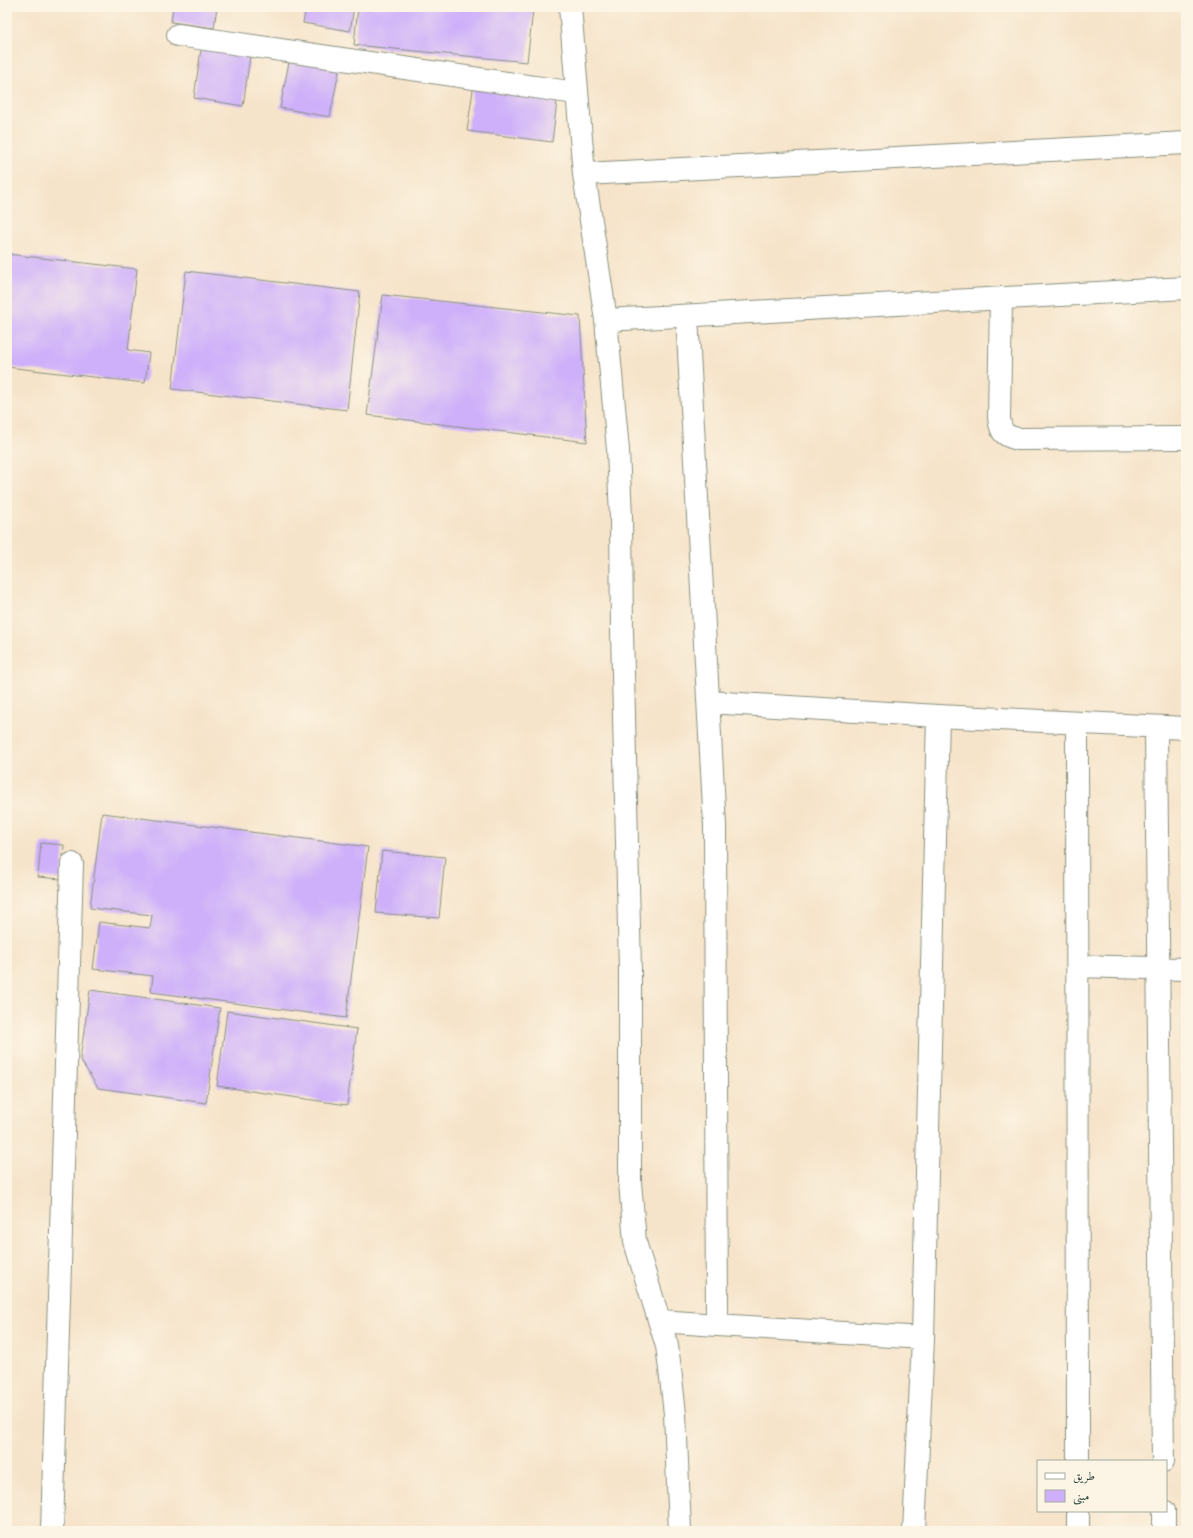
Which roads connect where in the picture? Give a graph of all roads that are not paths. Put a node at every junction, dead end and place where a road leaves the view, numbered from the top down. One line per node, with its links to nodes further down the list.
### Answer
1 (570, 7): 3 (street)
2 (178, 35): 3 (street)
3 (576, 93): 5 (street)
4 (1186, 143): 5 (street)
5 (584, 174): 9 (street)
6 (1186, 288): 7 (street)
7 (1001, 298): 8 (street); 10 (street)
8 (687, 316): 9 (street); 11 (street)
9 (606, 320): 20 (street)
10 (1186, 438)
11 (708, 702): 12 (street); 21 (street)
12 (938, 716): 13 (street); 22 (street)
13 (1077, 723): 14 (street); 17 (street)
14 (1156, 727): 15 (street); 18 (street)
15 (1186, 728)
16 (72, 864): 27 (street)
17 (1078, 966): 18 (street); 23 (street)
18 (1160, 968): 19 (street); 24 (street)
19 (1186, 969)
20 (660, 1321): 21 (street); 28 (street)
21 (717, 1325): 22 (street)
22 (923, 1338): 29 (street)
23 (1078, 1460)
24 (1163, 1460)
25 (1078, 1512): 30 (street)
26 (1164, 1512): 31 (street)
27 (52, 1531)
28 (680, 1531)
29 (914, 1531)
30 (1078, 1531)
31 (1164, 1531)

